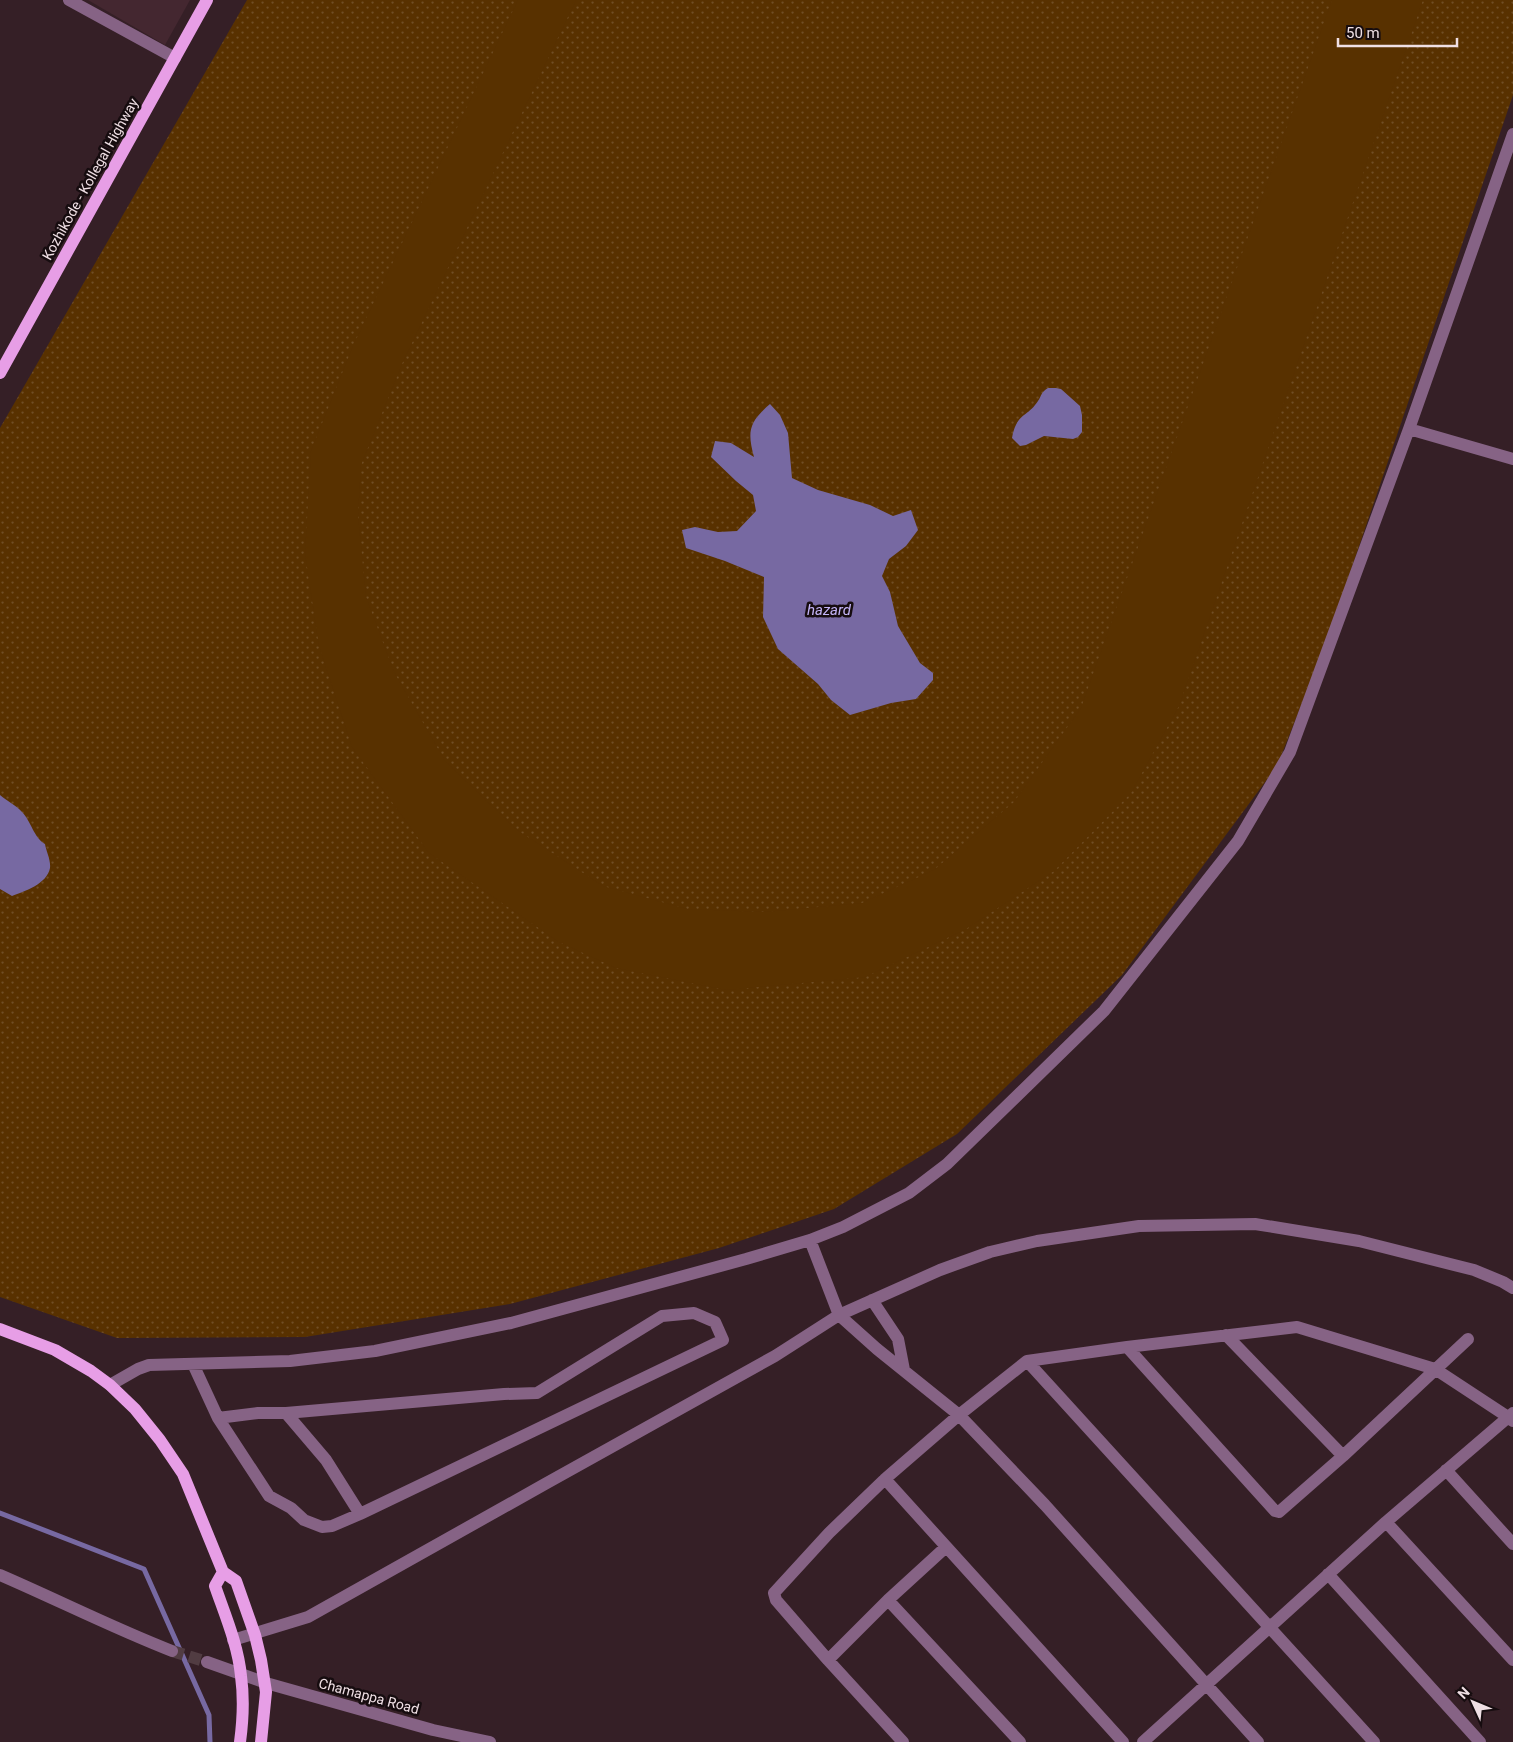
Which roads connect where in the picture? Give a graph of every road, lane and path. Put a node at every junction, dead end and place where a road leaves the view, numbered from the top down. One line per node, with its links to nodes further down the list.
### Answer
1 (69, 0): 3 (street)
2 (207, 0): 3 (main road, Kozhikode - Kollegal Highway)
3 (175, 58): 5 (main road, Kozhikode - Kollegal Highway)
4 (1513, 134): 6 (street)
5 (0, 373)
6 (1409, 429): 7 (street); 8 (street)
7 (1513, 459)
8 (810, 1240): 11 (street); 17 (street)
9 (1513, 1288): 10 (street)
10 (872, 1300): 11 (street); 19 (street)
11 (839, 1315): 19 (street); 37 (street)
12 (0, 1329): 20 (main road)
13 (1226, 1335): 15 (street); 18 (street); 25 (street)
14 (1468, 1339): 18 (street)
15 (1127, 1347): 16 (street); 25 (street)
16 (1027, 1361): 22 (street); 36 (street)
17 (193, 1364): 20 (street); 24 (street)
18 (1435, 1369): 23 (street); 25 (street)
19 (904, 1370): 22 (street)
20 (110, 1385): 32 (main road)
21 (286, 1412): 24 (street); 28 (street); 28 (street)
22 (959, 1415): 27 (street); 45 (street)
23 (1512, 1417): 26 (street)
24 (218, 1418): 28 (street)
25 (1343, 1456)
26 (1446, 1470): 29 (street); 30 (street)
27 (885, 1479): 31 (street); 40 (street)
28 (360, 1514)
29 (1386, 1522): 33 (street); 41 (street)
30 (1513, 1544)
31 (946, 1547): 35 (street); 51 (street)
32 (223, 1572): 37 (main road); 38 (main road)
33 (1328, 1574): 36 (street); 55 (street)
34 (0, 1575): 39 (street)
35 (888, 1600): 40 (street); 50 (street)
36 (1270, 1628): 45 (street); 54 (street)
37 (254, 1635): 38 (street); 44 (main road)
38 (234, 1640): 43 (main road)
39 (172, 1651)
40 (828, 1660): 49 (street)
41 (1513, 1660)
42 (207, 1662): 43 (street, Chamappa Road)
43 (241, 1675): 44 (street, Chamappa Road); 46 (main road)
44 (266, 1683): 47 (main road); 48 (street, Chamappa Road)
45 (1207, 1686): 52 (street); 53 (street)
46 (240, 1742)
47 (261, 1742)
48 (490, 1742)
49 (903, 1742)
50 (1020, 1742)
51 (1123, 1742)
52 (1143, 1742)
53 (1258, 1742)
54 (1374, 1742)
55 (1480, 1742)

